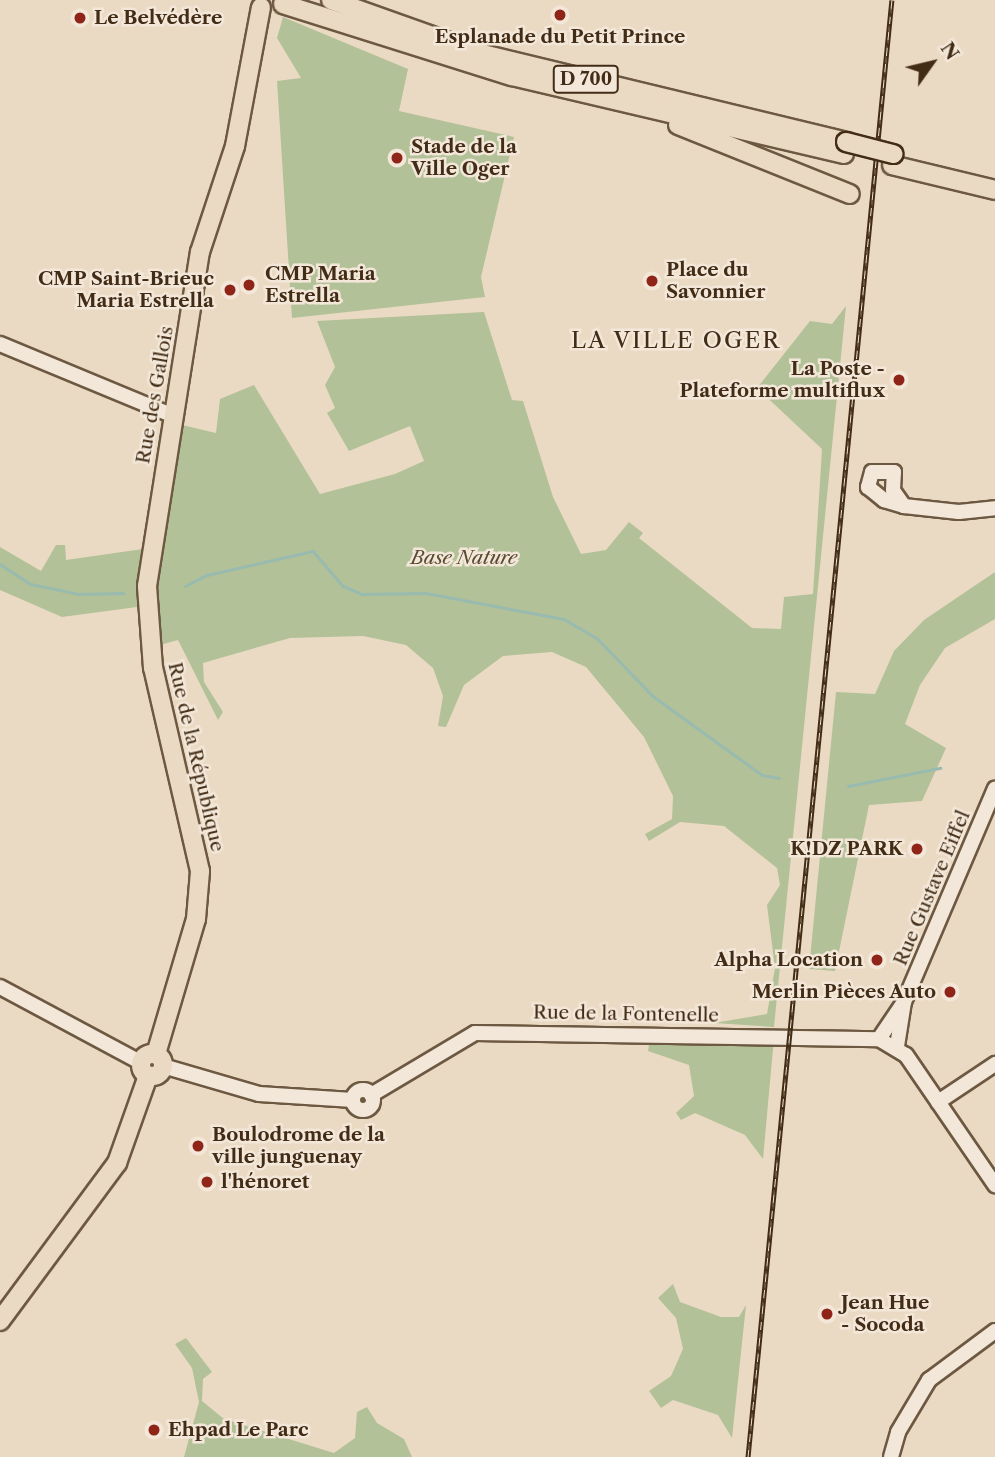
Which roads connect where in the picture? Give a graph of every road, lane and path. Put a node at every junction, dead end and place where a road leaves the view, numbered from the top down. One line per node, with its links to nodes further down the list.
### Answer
1 (331, 0): 5 (main road, D 700)
2 (286, 2): 3 (main road); 4 (main road, D 700)
3 (254, 3): 11 (main road, Rue des Gallois)
4 (622, 103): 5 (main road, D 700); 9 (main road)
5 (845, 148): 6 (main road, D 700)
6 (892, 160): 7 (main road, D 700); 8 (main road, D 700)
7 (995, 178)
8 (995, 190)
9 (850, 194)
10 (0, 344): 11 (street)
11 (174, 416): 14 (main road, Rue des Gallois)
12 (904, 506): 13 (street)
13 (995, 508)
14 (147, 588): 21 (main road, Rue de la République)
15 (995, 789): 17 (street, Rue Gustave Eiffel)
16 (0, 987): 21 (street)
17 (904, 1002): 18 (street, Rue Gustave Eiffel); 19 (street, Rue Gustave Eiffel)
18 (879, 1039): 19 (street, Rue de la Fontenelle); 21 (street, Rue de la Fontenelle)
19 (897, 1045): 22 (street)
20 (995, 1064): 22 (street)
21 (152, 1065): 24 (main road, Rue de la République)
22 (938, 1102): 23 (street)
23 (995, 1185)
24 (0, 1321)
25 (995, 1331): 26 (street)
26 (891, 1457)

